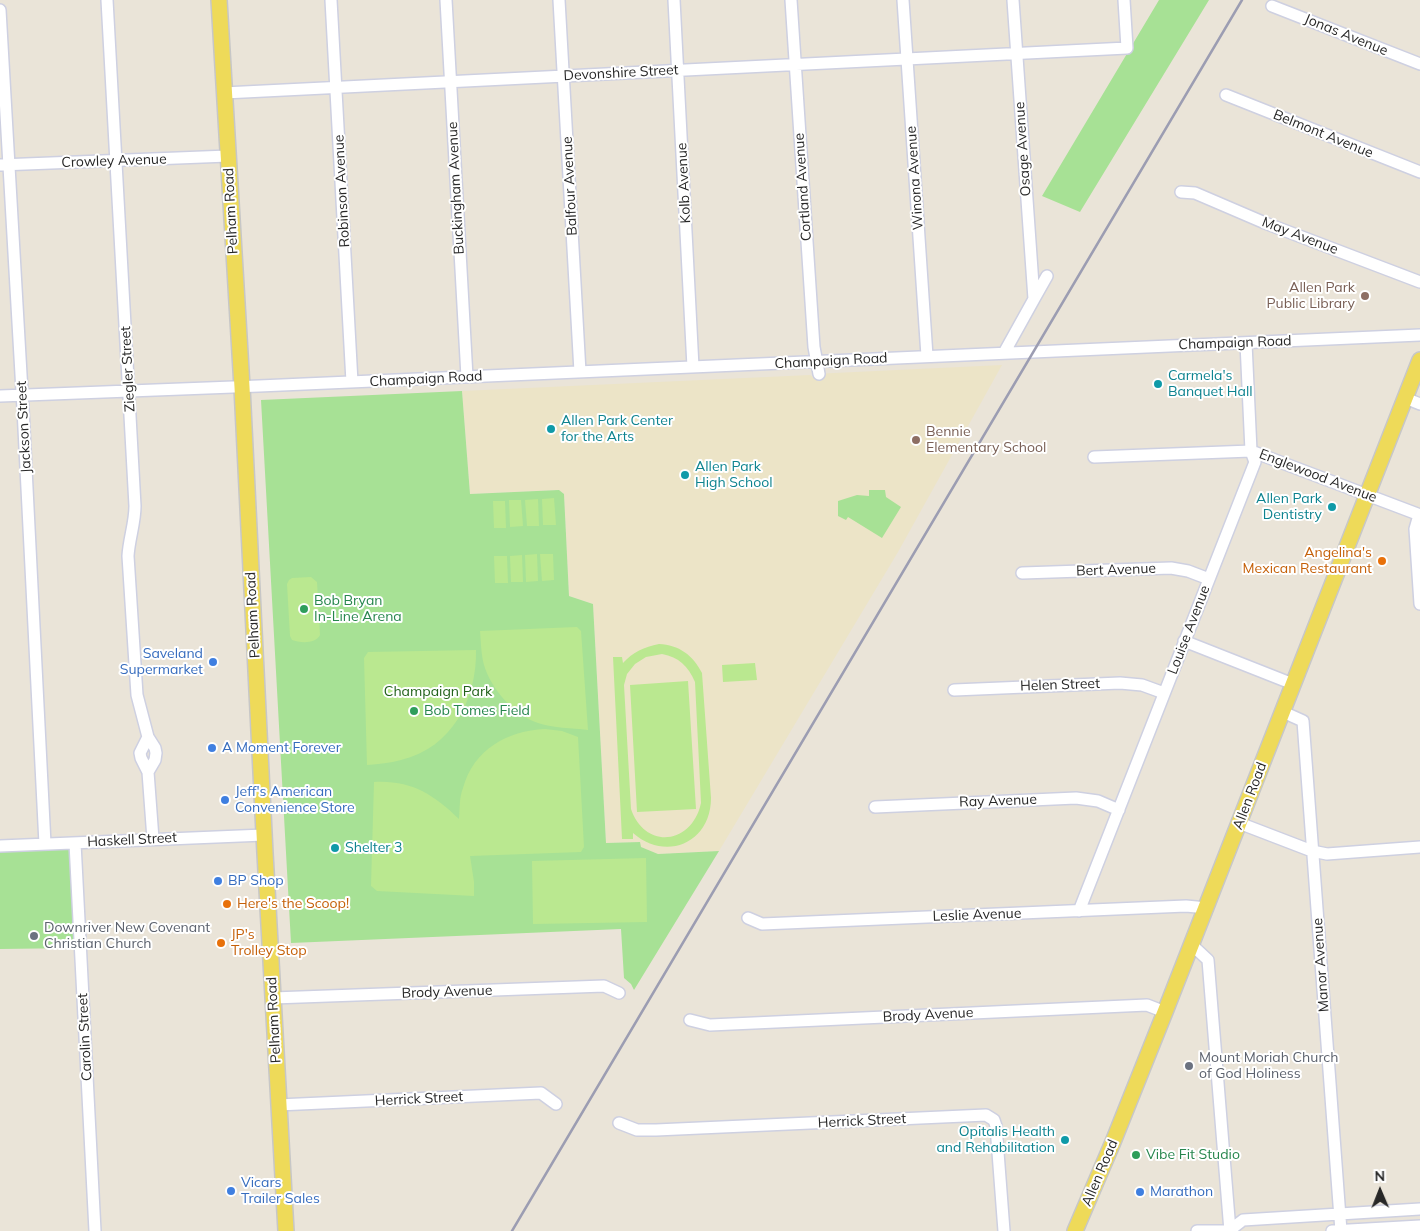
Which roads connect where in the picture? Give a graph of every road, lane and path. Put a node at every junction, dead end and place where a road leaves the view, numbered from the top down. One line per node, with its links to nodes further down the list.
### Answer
1 (107, 0): 24 (street, Ziegler Street)
2 (219, 0): 21 (main road, Pelham Road)
3 (331, 0): 20 (street, Robinson Avenue)
4 (446, 0): 19 (street, Buckingham Avenue)
5 (560, 0): 18 (street, Balfour Avenue)
6 (674, 0): 17 (street, Kolb Avenue)
7 (790, 0): 15 (street, Cortland Avenue)
8 (903, 0): 14 (street, Winona Avenue)
9 (1013, 0): 13 (street, Osage Avenue)
10 (1124, 0): 13 (street, Devonshire Street)
11 (1272, 6): 16 (street, Jonas Avenue)
12 (0, 10): 25 (street, Jackson Street)
13 (1017, 53): 14 (street, Devonshire Street); 30 (street, Osage Avenue)
14 (907, 58): 15 (street, Devonshire Street); 34 (street, Winona Avenue)
15 (795, 64): 17 (street, Devonshire Street); 36 (street, Cortland Avenue)
16 (1420, 64)
17 (678, 70): 18 (street, Devonshire Street); 37 (street, Kolb Avenue)
18 (564, 76): 19 (street, Devonshire Street); 38 (street, Balfour Avenue)
19 (451, 82): 20 (street, Devonshire Street); 40 (street, Buckingham Avenue)
20 (336, 86): 21 (street, Devonshire Street); 41 (street, Robinson Avenue)
21 (224, 92): 23 (main road, Pelham Road)
22 (1226, 95): 26 (street, Belmont Avenue)
23 (228, 156): 24 (street, Crowley Avenue); 42 (main road, Pelham Road)
24 (116, 160): 25 (street, Crowley Avenue); 43 (street, Ziegler Street)
25 (5, 165): 44 (street, Jackson Street)
26 (1420, 172)
27 (1181, 192): 29 (street, May Avenue)
28 (1047, 276): 30 (street)
29 (1420, 282)
30 (1034, 299): 33 (street)
31 (1420, 335): 32 (street, Champaign Road)
32 (1246, 343): 33 (street, Champaign Road); 48 (street, Louise Avenue)
33 (1004, 353): 34 (street, Champaign Road)
34 (927, 356): 36 (street, Champaign Road)
35 (1420, 360): 46 (main road, Allen Road)
36 (816, 362): 37 (street, Champaign Road); 39 (street, Cortland Avenue)
37 (694, 367): 38 (street, Champaign Road)
38 (580, 372): 40 (street, Champaign Road)
39 (819, 374)
40 (467, 377): 41 (street, Champaign Road)
41 (352, 382): 42 (street, Champaign Road)
42 (242, 387): 43 (street, Champaign Road); 63 (main road, Pelham Road)
43 (130, 391): 44 (street, Champaign Road); 64 (street, Ziegler Street)
44 (22, 395): 45 (street, Champaign Road); 66 (street, Jackson Street)
45 (0, 396)
46 (1405, 398): 47 (street); 50 (main road, Allen Road)
47 (1420, 404)
48 (1252, 451): 49 (street, Englewood Avenue); 50 (street, Englewood Avenue); 53 (street, Louise Avenue)
49 (1094, 457)
50 (1367, 495): 51 (street, Englewood Avenue); 56 (main road, Allen Road)
51 (1420, 515): 54 (street)
52 (1022, 573): 53 (street, Bert Avenue)
53 (1209, 579): 55 (street, Louise Avenue)
54 (1420, 604)
55 (1184, 642): 56 (street); 58 (street, Louise Avenue)
56 (1293, 684): 59 (main road, Allen Road)
57 (954, 690): 58 (street, Helen Street)
58 (1164, 693): 61 (street, Louise Avenue)
59 (1282, 712): 62 (main road, Allen Road); 69 (street, Manor Avenue)
60 (875, 807): 61 (street, Ray Avenue)
61 (1119, 810): 71 (street, Louise Avenue)
62 (1239, 824): 69 (street); 70 (main road, Allen Road)
63 (264, 835): 64 (street, Haskell Street); 75 (main road, Pelham Road)
64 (153, 839): 65 (street, Haskell Street)
65 (75, 842): 66 (street, Haskell Street); 84 (street, Carolin Street)
66 (46, 844): 67 (street, Haskell Street)
67 (0, 846)
68 (1420, 847): 69 (street)
69 (1312, 852): 82 (street, Manor Avenue)
70 (1206, 908): 71 (street, Leslie Avenue); 73 (main road, Allen Road)
71 (1079, 911): 72 (street, Leslie Avenue)
72 (748, 918)
73 (1192, 945): 76 (main road, Allen Road); 89 (street)
74 (620, 993): 75 (street, Brody Avenue)
75 (273, 998): 79 (main road, Pelham Road)
76 (1166, 1012): 77 (street, Brody Avenue); 87 (main road, Allen Road)
77 (690, 1020)
78 (556, 1104): 79 (street, Herrick Street)
79 (278, 1105): 85 (main road, Pelham Road)
80 (619, 1123): 86 (street, Herrick Street)
81 (1420, 1209): 82 (street)
82 (1340, 1213): 89 (street); 91 (street, Manor Avenue)
83 (1420, 1226): 91 (street)
84 (95, 1231)
85 (286, 1231)
86 (1004, 1231)
87 (1074, 1231)
88 (1197, 1231): 89 (street)
89 (1231, 1231)
90 (1332, 1231): 91 (street)
91 (1342, 1231)

